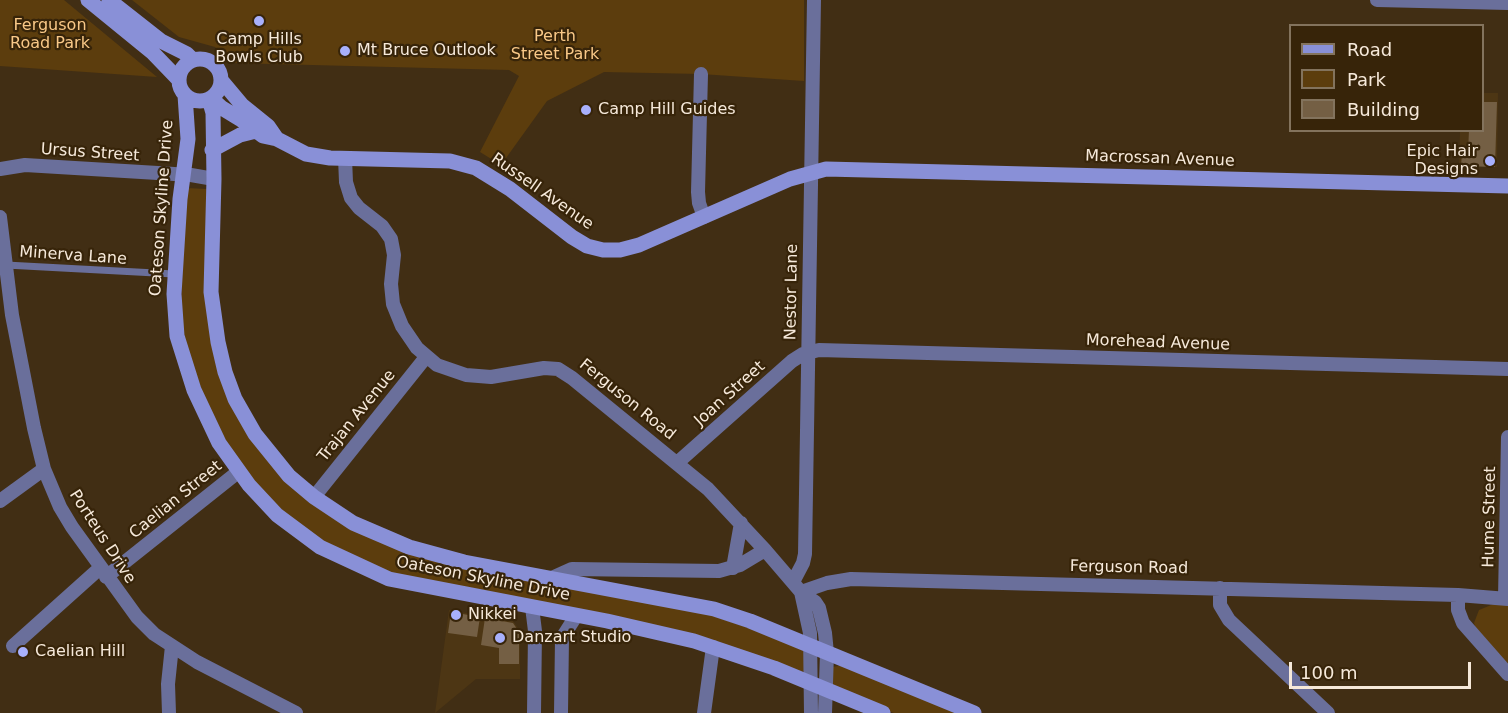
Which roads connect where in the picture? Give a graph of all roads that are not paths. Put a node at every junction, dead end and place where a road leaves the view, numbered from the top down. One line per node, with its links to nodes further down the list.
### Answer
1 (88, 0): 9 (main road)
2 (109, 0): 6 (main road)
3 (814, 0): 16 (street, Nestor Lane)
4 (1377, 0): 5 (street)
5 (1508, 3)
6 (194, 60): 8 (main road); 9 (main road)
7 (701, 74): 21 (street)
8 (221, 80): 10 (main road); 12 (main road)
9 (182, 88): 10 (main road); 17 (main road, Oateson Skyline Drive)
10 (210, 99): 11 (main road); 13 (main road, Oateson Skyline Drive)
11 (256, 131): 12 (main road); 13 (main road)
12 (277, 139): 14 (main road, Russell Avenue)
13 (212, 150): 18 (main road, Oateson Skyline Drive)
14 (345, 158): 21 (main road, Russell Avenue); 27 (street, Ferguson Road)
15 (0, 169): 17 (street, Ursus Street)
16 (811, 171): 19 (main road, Macrossan Avenue); 21 (main road, Russell Avenue); 26 (street, Nestor Lane)
17 (182, 175): 18 (street, Ursus Street); 23 (main road, Oateson Skyline Drive)
18 (213, 179): 33 (main road, Oateson Skyline Drive)
19 (1508, 186)
20 (0, 217): 22 (street, Porteus Drive)
21 (704, 217)
22 (6, 265): 23 (lane, Minerva Lane); 24 (street, Porteus Drive)
23 (174, 274): 32 (main road, Oateson Skyline Drive)
24 (12, 315): 25 (street); 31 (street, Porteus Drive)
25 (0, 324)
26 (808, 353): 28 (street, Morehead Avenue); 30 (street, Joan Street); 41 (street, Nestor Lane)
27 (426, 357): 30 (street, Ferguson Road); 33 (street, Trajan Avenue)
28 (1508, 369)
29 (1508, 437): 37 (street, Hume Street)
30 (677, 463): 35 (street, Ferguson Road)
31 (44, 469): 34 (street); 39 (street, Porteus Drive)
32 (238, 472): 39 (street, Caelian Street); 45 (main road, Oateson Skyline Drive)
33 (314, 497): 40 (main road, Oateson Skyline Drive)
34 (0, 501)
35 (741, 523): 36 (street, Ferguson Road); 38 (street)
36 (765, 550): 38 (street, Oateson Skyline Drive); 41 (street, Ferguson Road)
37 (1507, 558): 44 (street, Hume Street)
38 (733, 568): 40 (street, Oateson Skyline Drive)
39 (103, 572): 47 (street, Caelian Street); 48 (street, Porteus Drive)
40 (552, 578): 49 (main road, Oateson Skyline Drive)
41 (797, 587): 42 (street, Ferguson Road); 49 (street, Ferguson Road); 51 (street, Ferguson Road)
42 (1220, 588): 43 (street, Ferguson Road); 64 (street)
43 (1458, 595): 44 (street, Ferguson Road); 52 (street)
44 (1507, 598)
45 (532, 607): 46 (main road, Oateson Skyline Drive); 57 (street)
46 (576, 616): 50 (main road, Oateson Skyline Drive); 58 (street)
47 (13, 646)
48 (172, 646): 55 (street); 56 (street, Porteus Drive)
49 (812, 646): 51 (main road, Oateson Skyline Drive); 53 (street, Ferguson Road)
50 (713, 647): 53 (main road, Oateson Skyline Drive); 59 (street)
51 (826, 653): 54 (street, Ferguson Road); 63 (main road, Oateson Skyline Drive)
52 (1508, 674)
53 (811, 683): 54 (main road, Oateson Skyline Drive); 60 (street, Ferguson Road)
54 (826, 690): 61 (street, Ferguson Road); 62 (main road, Oateson Skyline Drive)
55 (169, 713)
56 (296, 713)
57 (534, 713)
58 (561, 713)
59 (704, 713)
60 (811, 713)
61 (825, 713)
62 (883, 713)
63 (974, 713)
64 (1328, 713)

